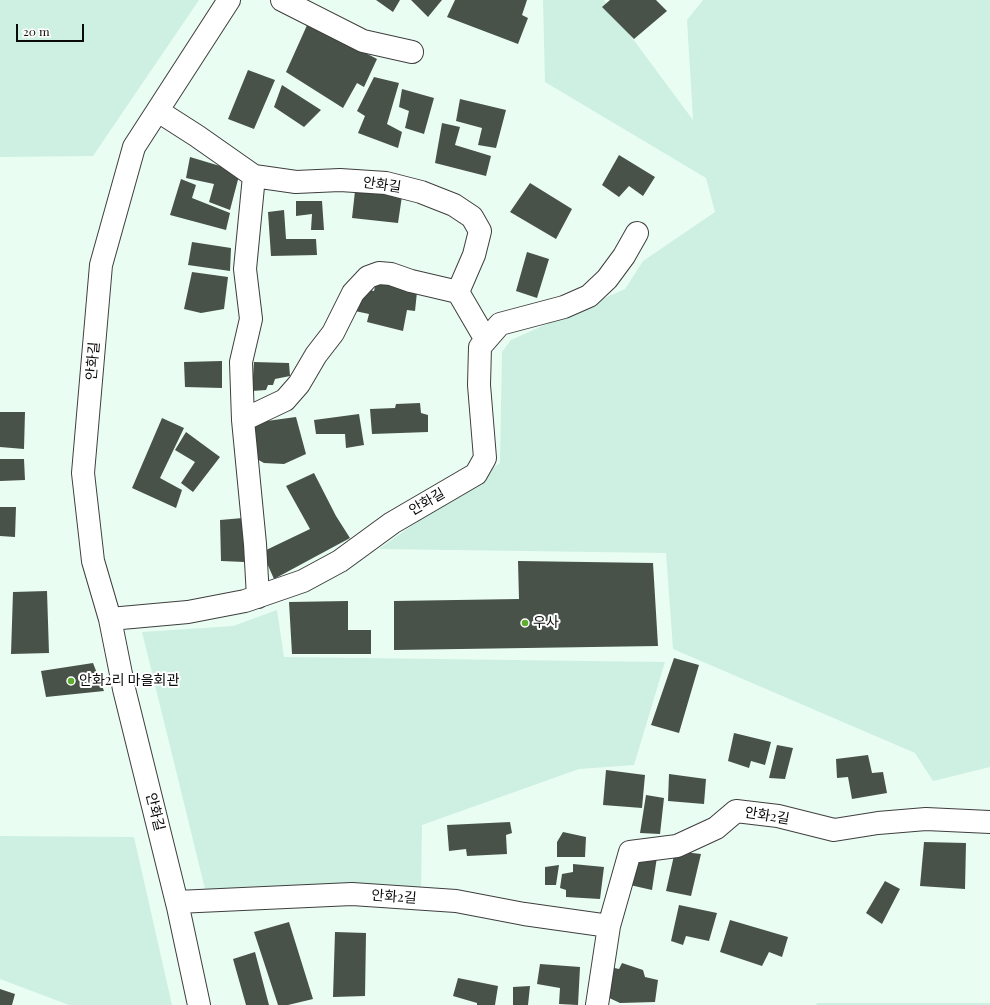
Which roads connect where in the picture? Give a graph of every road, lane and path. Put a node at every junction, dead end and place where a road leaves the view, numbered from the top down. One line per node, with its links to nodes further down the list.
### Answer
1 (229, 0): 4 (street, 안화길)
2 (282, 0): 3 (street)
3 (412, 52)
4 (158, 111): 5 (street, 안화길); 11 (street, 안화길)
5 (254, 176): 7 (street, 안화길); 9 (street)
6 (637, 233): 8 (street, 안화길)
7 (458, 292): 8 (street); 9 (street)
8 (486, 340): 10 (street, 안화길)
9 (243, 420): 10 (street)
10 (258, 597): 11 (street, 안화길)
11 (110, 619): 13 (street, 안화길)
12 (990, 822): 14 (street, 안화2길)
13 (177, 902): 14 (street, 안화2길); 15 (street, 안화길)
14 (609, 926): 16 (street, 안화2길)
15 (199, 1005)
16 (597, 1005)

